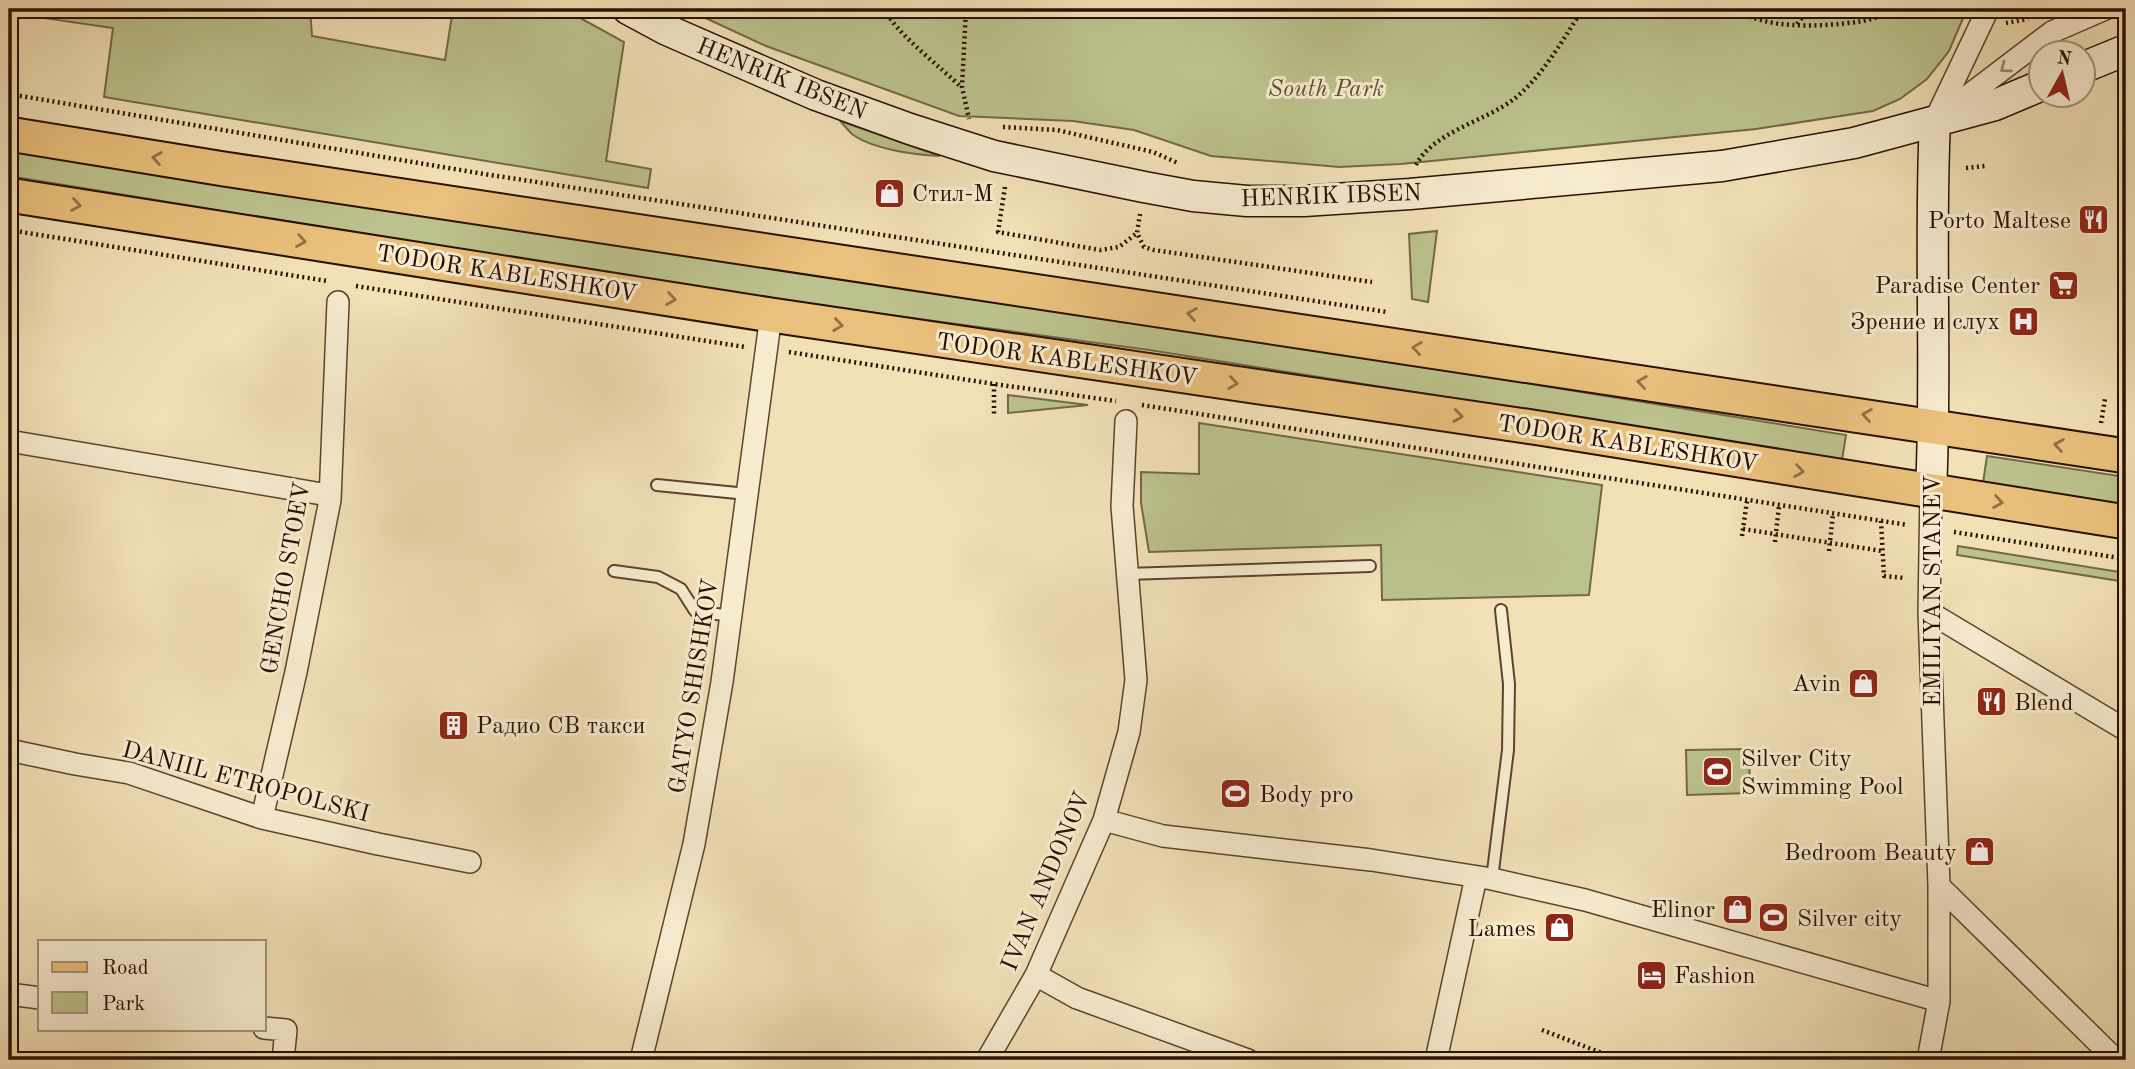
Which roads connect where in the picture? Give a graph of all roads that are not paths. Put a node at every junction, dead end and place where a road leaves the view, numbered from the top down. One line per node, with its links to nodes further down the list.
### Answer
1 (628, 9): 7 (main road, HENRIK IBSEN)
2 (2105, 9): 7 (street, HENRIK IBSEN, one-way to 7)
3 (1978, 12): 7 (street)
4 (2126, 50): 5 (main road)
5 (2096, 62)
6 (2026, 92): 7 (main road, HENRIK IBSEN)
7 (1935, 121): 13 (main road, EMILIYAN STANEV)
8 (9, 134): 13 (main road, one-way to 8)
9 (9, 195): 11 (main road, TODOR KABLESHKOV, one-way to 11)
10 (339, 293): 19 (street, GENCHO STOEV)
11 (771, 315): 17 (main road, TODOR KABLESHKOV, one-way to 17); 18 (street, GATYO SHISHKOV)
12 (1127, 412): 23 (street, IVAN ANDONOV)
13 (1934, 426): 15 (main road, one-way to 13); 17 (main road, EMILIYAN STANEV)
14 (9, 441): 19 (street)
15 (2126, 456)
16 (657, 485): 18 (lane)
17 (1931, 491): 20 (main road, TODOR KABLESHKOV, one-way to 20); 25 (street, EMILIYAN STANEV)
18 (747, 494): 26 (street, GATYO SHISHKOV)
19 (330, 500): 29 (street, GENCHO STOEV)
20 (2126, 522)
21 (1370, 566): 23 (lane)
22 (614, 571): 26 (lane)
23 (1127, 574): 30 (street, IVAN ANDONOV)
24 (1502, 610): 32 (lane)
25 (1928, 612): 27 (street); 33 (street, EMILIYAN STANEV)
26 (731, 616): 40 (street, GATYO SHISHKOV)
27 (2126, 730)
28 (9, 750): 29 (street, DANIIL ETROPOLSKI)
29 (262, 818): 31 (street, DANIIL ETROPOLSKI)
30 (1104, 820): 32 (street); 34 (street, IVAN ANDONOV)
31 (470, 862)
32 (1484, 878): 37 (street); 43 (street)
33 (1939, 886): 37 (street, EMILIYAN STANEV); 45 (street)
34 (1036, 975): 41 (street, IVAN ANDONOV); 42 (street)
35 (9, 994): 36 (street)
36 (38, 998)
37 (1939, 1001): 44 (street, EMILIYAN STANEV)
38 (266, 1028): 39 (street)
39 (283, 1060)
40 (641, 1060)
41 (986, 1060)
42 (1248, 1060)
43 (1436, 1060)
44 (1928, 1060)
45 (2116, 1060)

